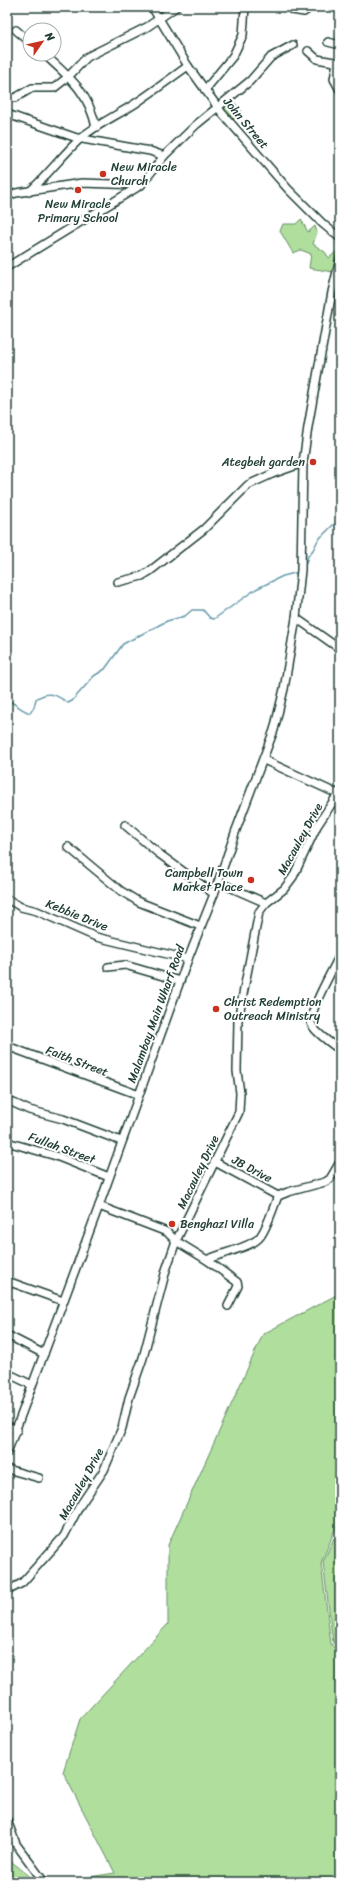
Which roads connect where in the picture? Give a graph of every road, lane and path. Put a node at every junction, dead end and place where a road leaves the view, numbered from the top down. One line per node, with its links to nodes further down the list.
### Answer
1 (152, 7): 6 (street, John Street)
2 (176, 7): 6 (street)
3 (245, 7): 17 (street)
4 (289, 7): 5 (street)
5 (311, 7)
6 (161, 19): 15 (street, John Street); 16 (street)
7 (16, 30): 8 (street)
8 (22, 35)
9 (328, 42): 11 (street)
10 (293, 45): 20 (street)
11 (340, 45)
12 (308, 52): 14 (street)
13 (52, 62): 16 (street)
14 (338, 63): 18 (street)
15 (188, 66): 17 (street, John Street); 22 (street)
16 (68, 77): 19 (street); 22 (street)
17 (205, 90): 20 (street, John Street)
18 (340, 90)
19 (7, 97)
20 (216, 106): 24 (street); 28 (street, John Street)
21 (7, 114): 23 (street)
22 (96, 126): 23 (street)
23 (81, 138): 24 (street); 26 (street)
24 (164, 156): 25 (street)
25 (141, 185): 26 (street); 30 (street)
26 (29, 192): 27 (street)
27 (7, 196)
28 (340, 238)
29 (340, 259): 31 (street, Malambay Main Wharf Road)
30 (7, 267)
31 (303, 463): 32 (street); 33 (street, Malambay Main Wharf Road)
32 (118, 582)
33 (296, 618): 34 (street); 35 (street, Malambay Main Wharf Road)
34 (340, 649)
35 (264, 760): 36 (street); 39 (street, Malambay Main Wharf Road)
36 (339, 793): 42 (street, Macauley Drive)
37 (125, 825): 40 (street)
38 (68, 847): 43 (street)
39 (218, 882): 40 (street, Malambay Main Wharf Road); 42 (street)
40 (214, 894): 43 (street, Malambay Main Wharf Road)
41 (7, 899): 45 (street, Kebbie Drive)
42 (266, 903): 54 (street, Macauley Drive)
43 (200, 926): 45 (street, Malambay Main Wharf Road)
44 (340, 955): 49 (street)
45 (188, 959): 47 (street, Malambay Main Wharf Road)
46 (108, 967): 47 (street)
47 (180, 981): 50 (street, Malambay Main Wharf Road)
48 (7, 1046): 50 (street, Faith Street)
49 (340, 1050)
50 (139, 1095): 52 (street, Malambay Main Wharf Road)
51 (7, 1100): 52 (street)
52 (121, 1141): 56 (street, Malambay Main Wharf Road)
53 (7, 1142): 56 (street, Fullah Street)
54 (215, 1162): 57 (street, JB Drive); 59 (street, Macauley Drive)
55 (340, 1162): 57 (street)
56 (109, 1177): 58 (street, Malambay Main Wharf Road)
57 (278, 1196): 60 (street)
58 (99, 1206): 59 (street); 62 (street, Malambay Main Wharf Road)
59 (176, 1241): 60 (street); 73 (street, Macauley Drive)
60 (207, 1260): 63 (street)
61 (7, 1281): 62 (street)
62 (63, 1301): 65 (street, Malambay Main Wharf Road)
63 (228, 1306)
64 (7, 1335): 65 (street)
65 (44, 1354): 67 (street, Malambay Main Wharf Road)
66 (7, 1373): 67 (street)
67 (32, 1385): 69 (street, Malambay Main Wharf Road)
68 (7, 1426): 69 (street)
69 (17, 1430): 70 (street, Malambay Main Wharf Road)
70 (7, 1453)
71 (7, 1469): 72 (street)
72 (39, 1478)
73 (7, 1591)
74 (7, 1820): 75 (street)
75 (44, 1882)

